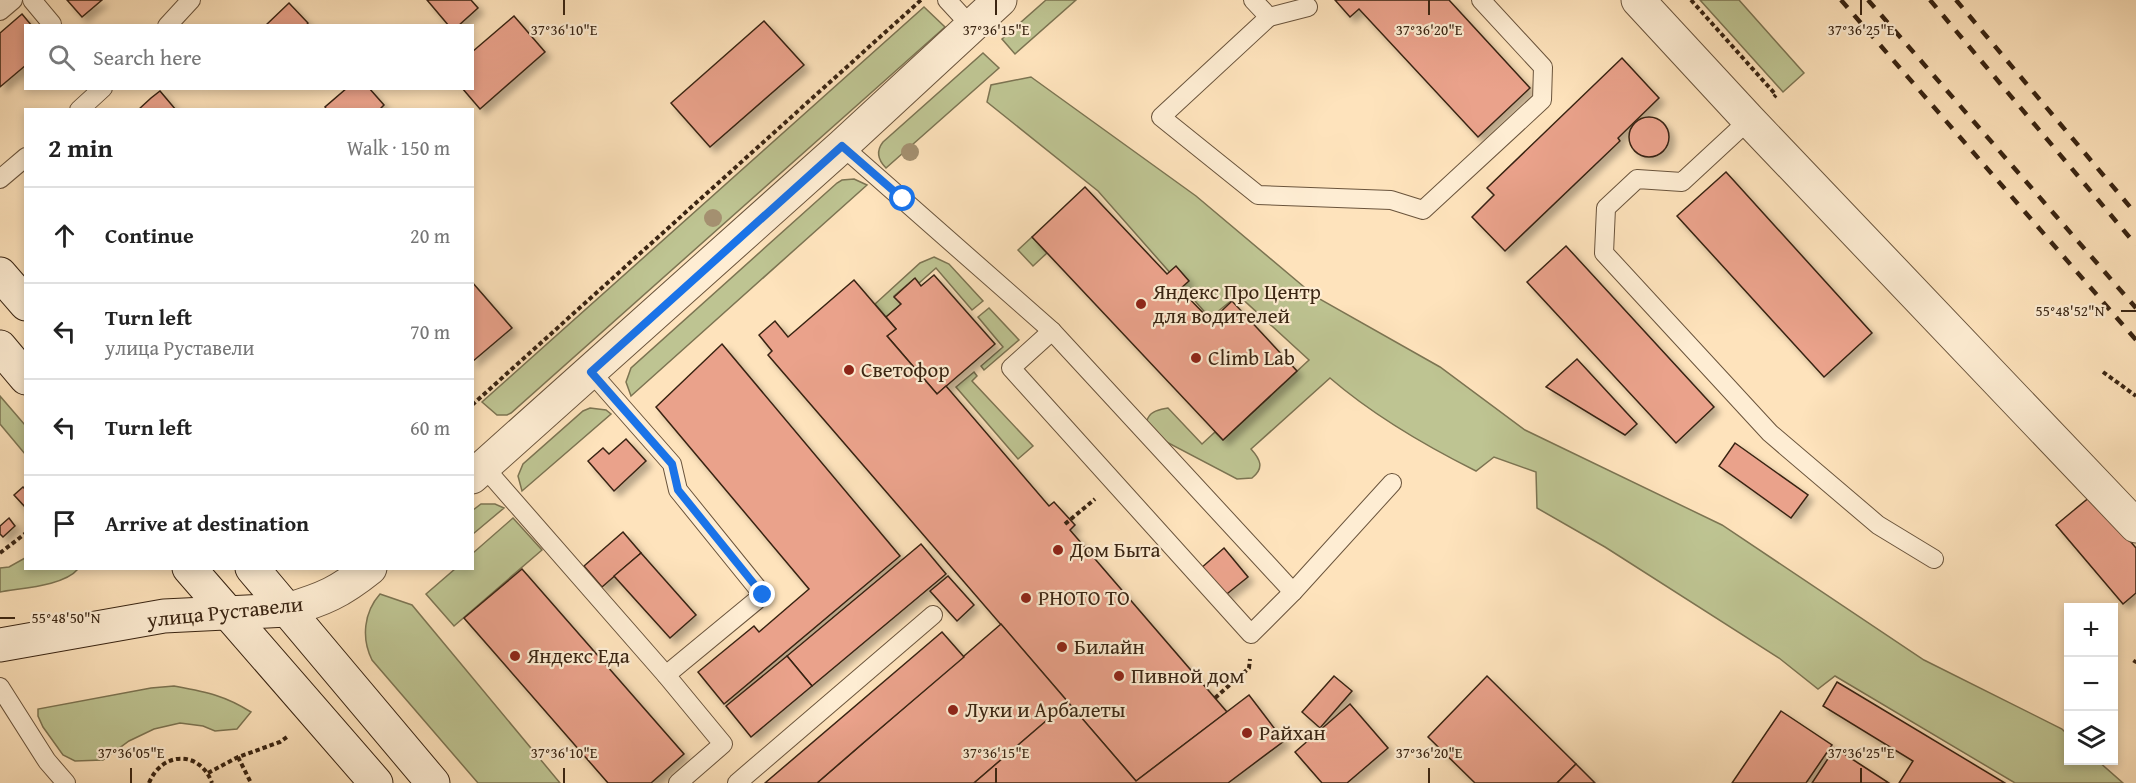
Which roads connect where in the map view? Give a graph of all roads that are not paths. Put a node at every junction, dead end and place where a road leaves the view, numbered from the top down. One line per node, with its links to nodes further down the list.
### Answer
1 (13, 0): 10 (lane)
2 (32, 0): 12 (lane)
3 (191, 0): 13 (lane)
4 (947, 0): 14 (lane)
5 (1000, 0): 14 (street)
6 (1253, 0): 11 (lane)
7 (1481, 0): 11 (lane)
8 (1638, 0): 17 (street)
9 (1308, 7): 11 (lane)
10 (0, 11)
11 (1269, 17)
12 (52, 24)
13 (169, 24)
14 (971, 26): 18 (street)
15 (101, 90): 16 (lane)
16 (81, 108)
17 (1749, 120): 27 (street); 28 (lane)
18 (842, 146): 21 (lane); 23 (street)
19 (24, 158): 20 (lane)
20 (0, 179)
21 (1052, 331): 32 (lane); 32 (lane)
22 (0, 346): 24 (street)
23 (591, 372): 25 (street); 37 (lane)
24 (24, 376)
25 (478, 472): 37 (lane)
26 (1392, 483): 32 (lane)
27 (2136, 526)
28 (1934, 559)
29 (191, 570): 34 (street)
30 (254, 570): 33 (street)
31 (367, 570): 33 (street, улица Руставели)
32 (1293, 592)
33 (288, 610): 34 (street, улица Руставели); 41 (street)
34 (230, 614): 36 (street, улица Руставели); 40 (street)
35 (933, 615): 43 (lane)
36 (0, 645)
37 (666, 675): 42 (lane)
38 (0, 687): 39 (lane)
39 (66, 783)
40 (376, 783)
41 (433, 783)
42 (678, 783)
43 (737, 783)

